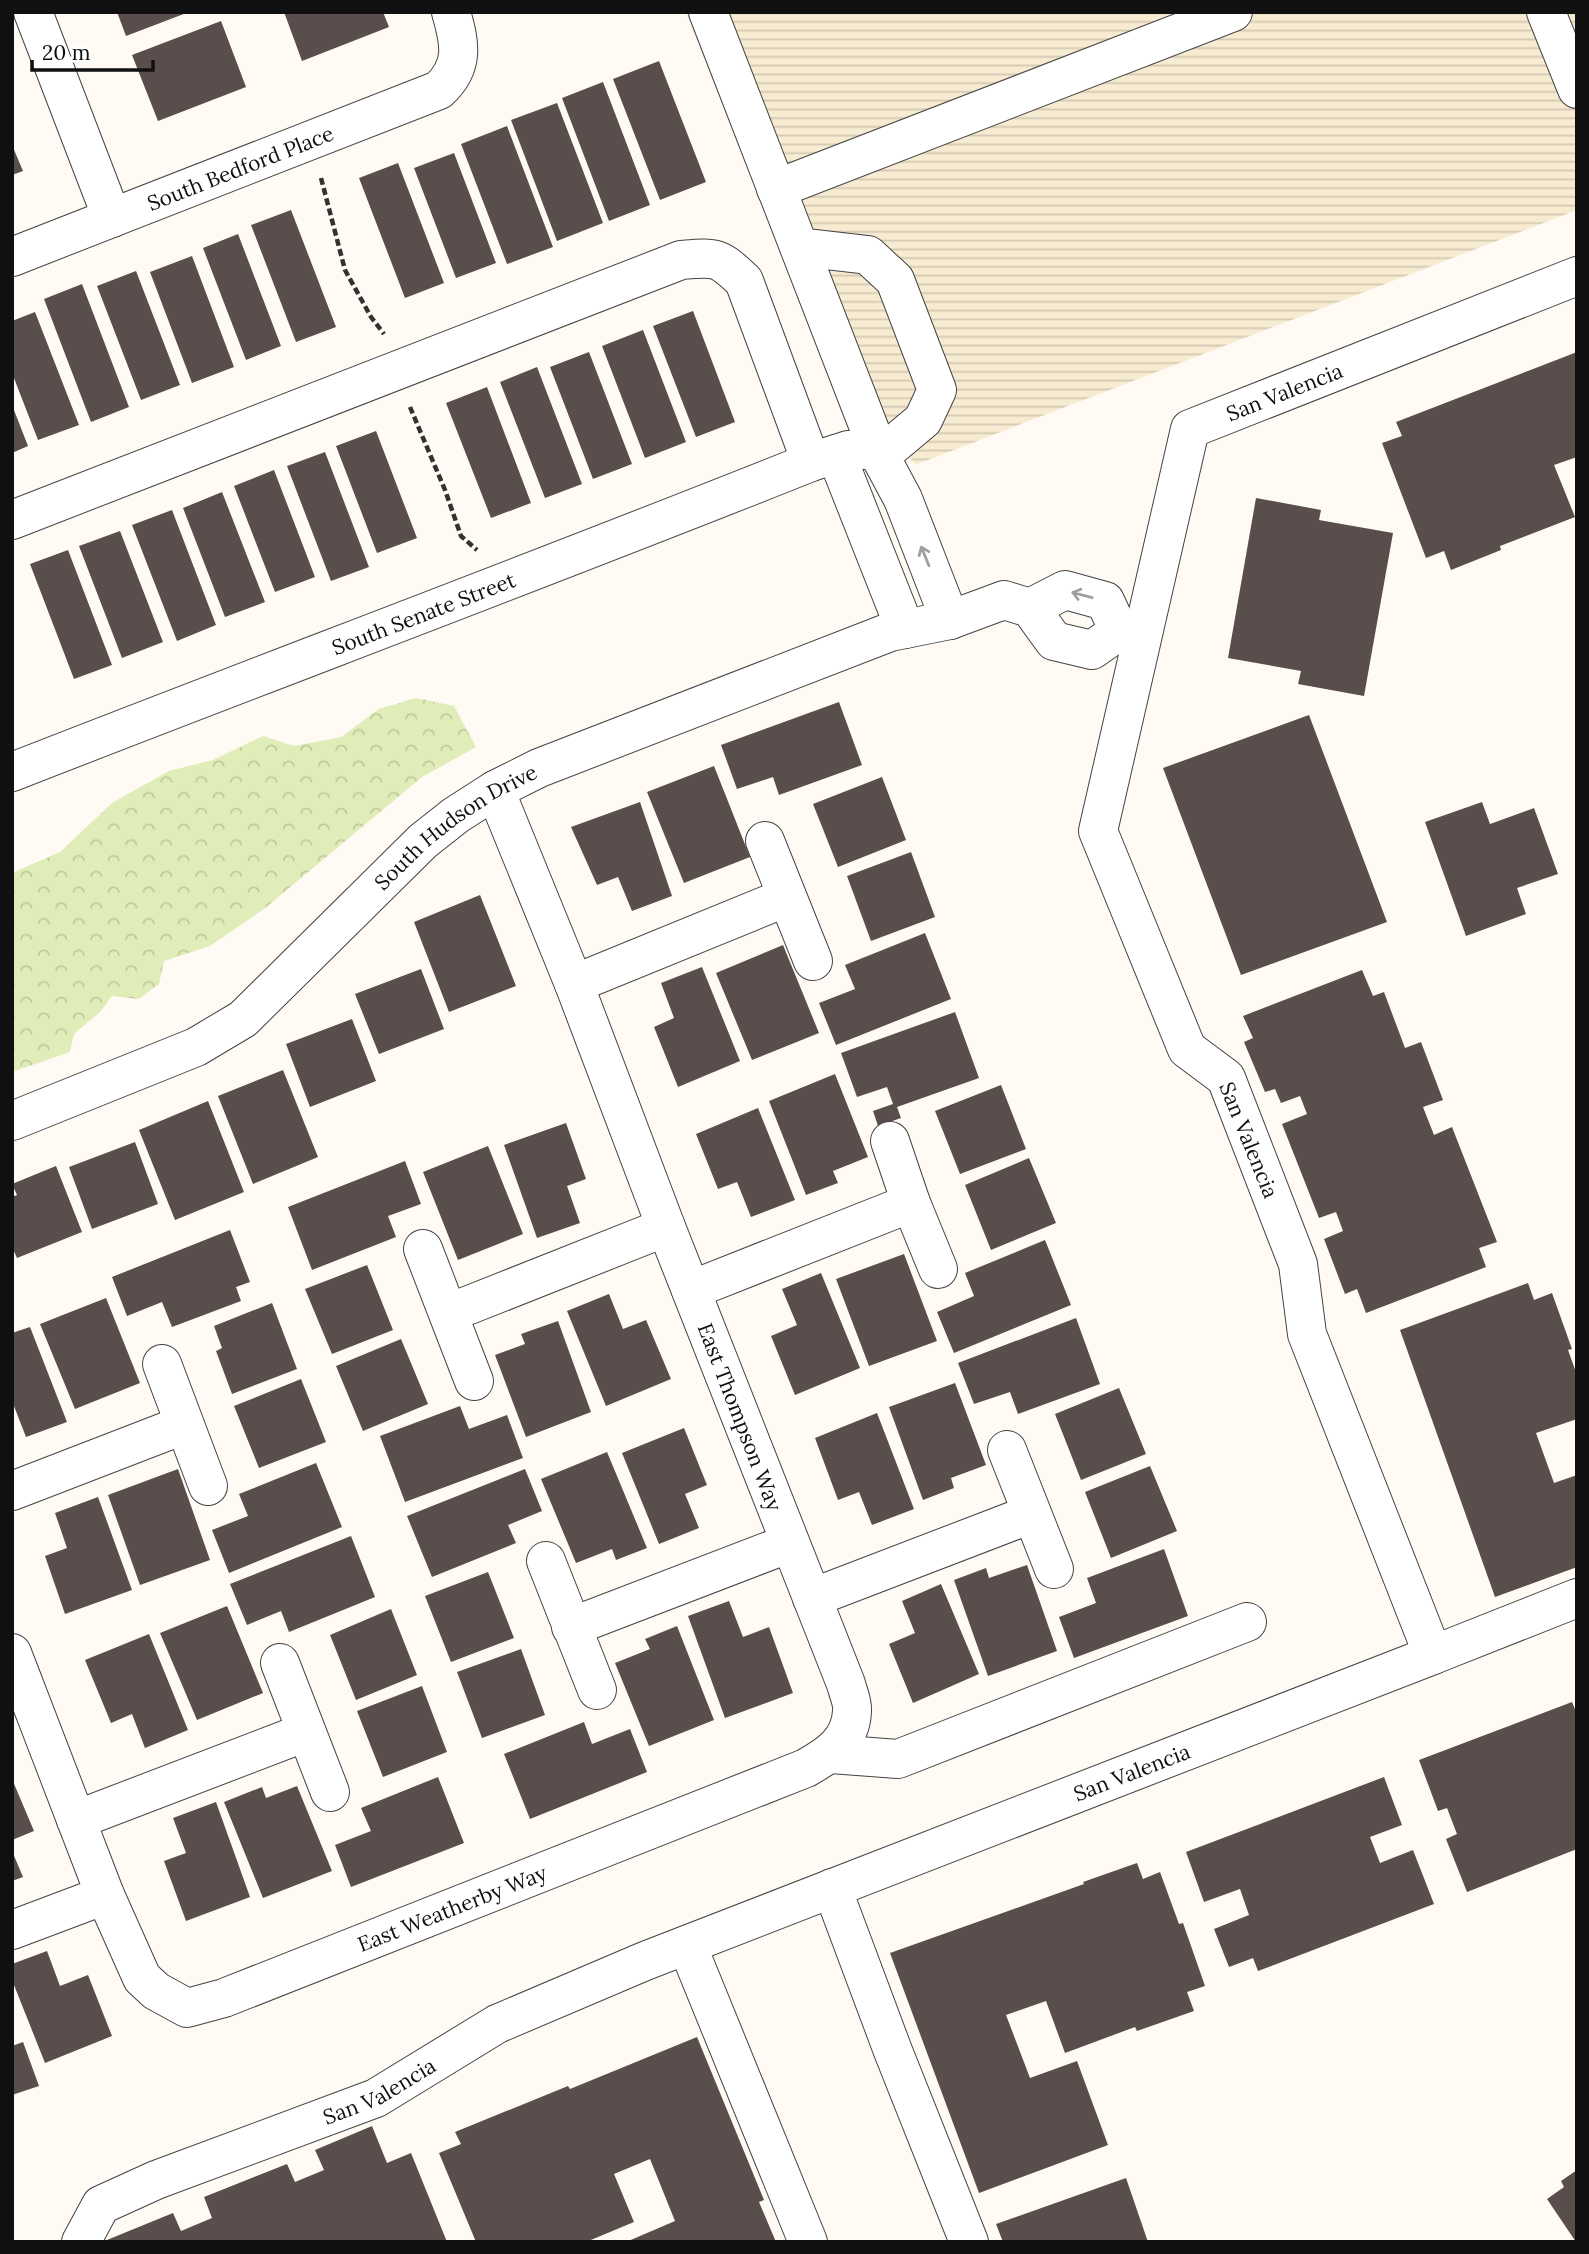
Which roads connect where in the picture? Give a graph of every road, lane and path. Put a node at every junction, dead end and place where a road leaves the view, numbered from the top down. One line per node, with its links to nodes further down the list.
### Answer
1 (33, 12): 8 (street)
2 (451, 12): 8 (street, South Bedford Place)
3 (708, 12): 7 (street)
4 (1233, 12): 7 (street)
5 (1546, 12): 6 (street)
6 (1577, 89)
7 (776, 189): 9 (street)
8 (112, 218): 10 (street, South Bedford Place)
9 (799, 247): 12 (street); 12 (street)
10 (12, 257)
11 (1577, 276): 17 (street, San Valencia)
12 (880, 456): 13 (street, South Senate Street); 15 (street, one-way to 12)
13 (823, 458): 14 (street); 16 (street); 18 (street, South Senate Street)
14 (12, 520)
15 (950, 620): 16 (street, South Hudson Drive); 17 (street)
16 (905, 629): 19 (street, South Hudson Drive)
17 (1131, 634): 47 (street, San Valencia)
18 (12, 772)
19 (495, 790): 23 (street, East Thompson Way); 24 (street, South Hudson Drive)
20 (765, 841): 21 (street)
21 (787, 897): 22 (street); 23 (street)
22 (813, 961)
23 (574, 984): 27 (street, East Thompson Way)
24 (12, 1121)
25 (890, 1141): 26 (street)
26 (911, 1203): 29 (street); 30 (street)
27 (666, 1227): 30 (street, East Thompson Way); 31 (street)
28 (423, 1248): 31 (street)
29 (937, 1269)
30 (691, 1290): 39 (street, East Thompson Way)
31 (449, 1313): 33 (street)
32 (162, 1364): 34 (street)
33 (474, 1381)
34 (183, 1425): 36 (street); 37 (street)
35 (1007, 1450): 38 (street)
36 (208, 1486)
37 (12, 1491)
38 (1031, 1514): 41 (street); 42 (street)
39 (790, 1543): 42 (street, East Thompson Way); 45 (street)
40 (546, 1561): 45 (street)
41 (1054, 1569)
42 (812, 1598): 52 (street, East Thompson Way)
43 (1577, 1598): 47 (street, San Valencia)
44 (1247, 1622): 52 (street)
45 (571, 1627): 49 (street)
46 (12, 1653): 50 (street, East Weatherby Way)
47 (1433, 1655): 55 (street, San Valencia)
48 (281, 1663): 51 (street)
49 (597, 1690)
50 (21, 1700): 54 (street, East Weatherby Way)
51 (306, 1732): 53 (street); 54 (street)
52 (838, 1746): 56 (street, East Weatherby Way)
53 (330, 1791)
54 (76, 1819): 56 (street, East Weatherby Way)
55 (832, 1888): 58 (street, San Valencia); 61 (street)
56 (105, 1895): 57 (street)
57 (12, 1930)
58 (687, 1945): 59 (street, San Valencia); 60 (street)
59 (81, 2242)
60 (808, 2242)
61 (969, 2242)

